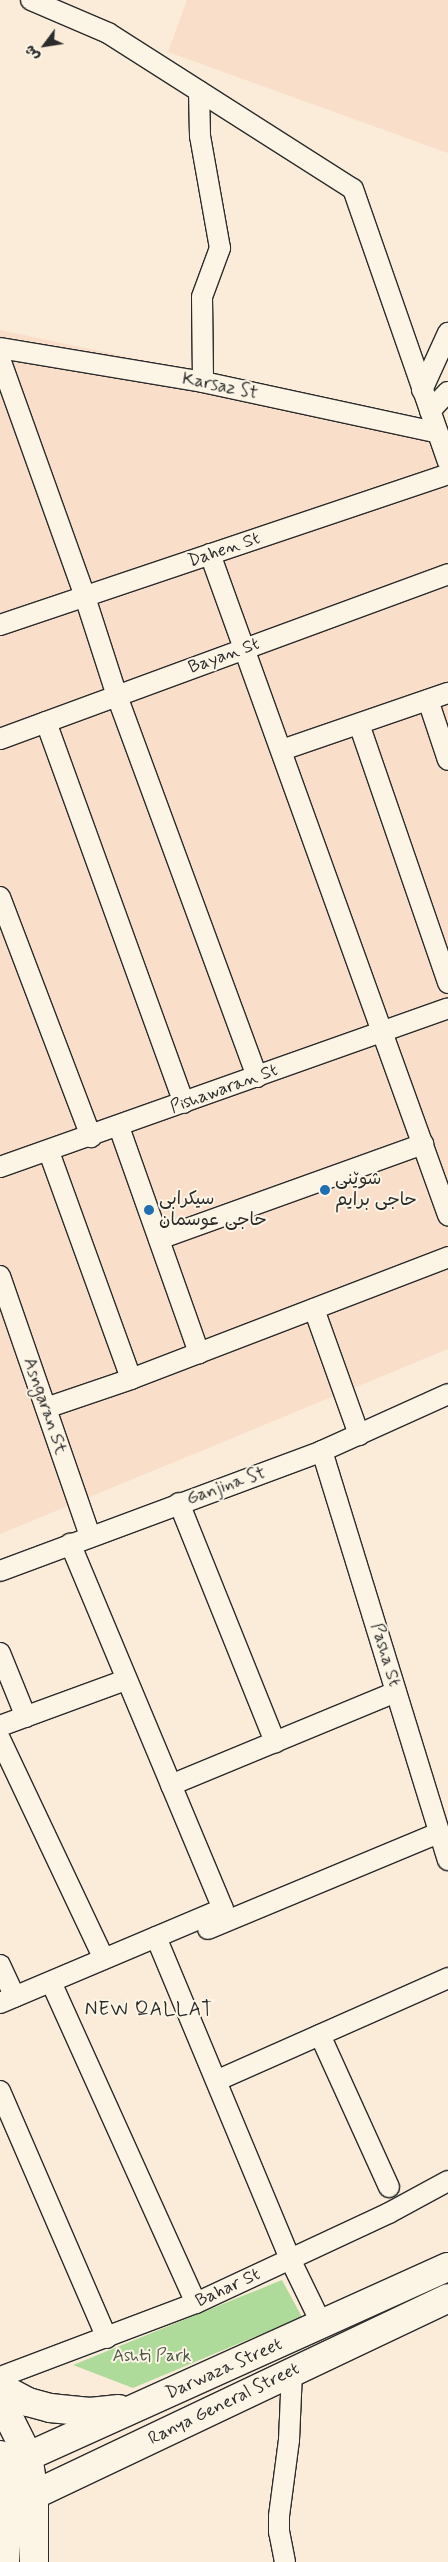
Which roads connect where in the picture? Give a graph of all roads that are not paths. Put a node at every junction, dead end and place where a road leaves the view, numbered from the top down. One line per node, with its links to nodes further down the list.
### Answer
1 (31, 0): 2 (street)
2 (199, 91): 6 (street); 7 (street)
3 (448, 333): 7 (street)
4 (0, 348): 6 (street, Karsaz St)
5 (0, 359): 15 (street)
6 (203, 382): 10 (street, Karsaz St)
7 (422, 390): 9 (street)
8 (448, 392): 9 (street)
9 (430, 411): 10 (street)
10 (438, 433): 11 (street)
11 (448, 462)
12 (448, 474): 13 (street, Dahen St)
13 (210, 554): 15 (street, Dahen St); 17 (street)
14 (448, 574): 17 (street, Bayan St)
15 (85, 597): 16 (street, Dahen St); 19 (street)
16 (0, 625)
17 (245, 649): 19 (street, Bayan St); 24 (street)
18 (448, 693): 20 (street)
19 (117, 696): 21 (street, Bayan St); 30 (street)
20 (428, 700): 22 (street); 25 (street)
21 (46, 722): 23 (street, Bayan St); 31 (street)
22 (359, 724): 24 (street); 27 (street)
23 (0, 739)
24 (282, 750): 29 (street)
25 (448, 760)
26 (0, 897): 33 (street)
27 (448, 983)
28 (448, 1008): 29 (street, Pishawaran St)
29 (382, 1031): 30 (street, Pishawaran St); 34 (street)
30 (257, 1077): 31 (street, Pishawaran St)
31 (184, 1103): 32 (street, Pishawaran St)
32 (119, 1127): 33 (street, Pishawaran St); 38 (street)
33 (91, 1137): 35 (street, Pishawaran St)
34 (423, 1144): 37 (street); 38 (street)
35 (49, 1152): 36 (street, Pishawaran St); 44 (street)
36 (0, 1167)
37 (448, 1215)
38 (159, 1239): 43 (street)
39 (448, 1257): 41 (street)
40 (0, 1276): 42 (street, Asngaran St)
41 (314, 1309): 43 (street); 47 (street)
42 (7, 1319): 46 (street, Asngaran St)
43 (199, 1353): 44 (street)
44 (131, 1379): 46 (street)
45 (448, 1394): 47 (street, Ganjina St)
46 (46, 1408): 50 (street, Asngaran St)
47 (359, 1435): 48 (street, Ganjina St)
48 (322, 1451): 49 (street, Ganjina St); 55 (street, Pasha St)
49 (180, 1503): 50 (street, Ganjina St); 59 (street)
50 (90, 1536): 51 (street, Ganjina St)
51 (70, 1544): 52 (street, Ganjina St); 54 (street)
52 (0, 1571)
53 (0, 1653): 56 (street)
54 (126, 1680): 56 (street); 60 (street)
55 (396, 1692): 59 (street); 61 (street, Pasha St)
56 (26, 1717): 57 (street)
57 (0, 1726)
58 (0, 1739): 64 (street)
59 (274, 1742): 60 (street)
60 (171, 1785): 63 (street)
61 (439, 1832): 62 (street, Pasha St); 63 (street)
62 (448, 1860)
63 (159, 1943): 64 (street); 70 (street)
64 (104, 1959): 67 (street)
65 (0, 1965): 68 (street)
66 (448, 1978): 69 (street)
67 (51, 1982): 68 (street); 77 (street)
68 (7, 2000)
69 (320, 2035): 70 (street); 73 (street)
70 (218, 2080): 74 (street)
71 (0, 2091): 79 (street)
72 (448, 2181): 74 (street, Bahar St)
73 (389, 2187)
74 (290, 2259): 77 (street, Bahar St); 78 (street)
75 (448, 2267): 78 (main road, Darwaza Street)
76 (448, 2298): 80 (main road, Ranya General Street)
77 (196, 2303): 79 (street, Bahar St)
78 (322, 2325): 84 (main road, Darwaza Street)
79 (107, 2338): 81 (street, Bahar St)
80 (292, 2371): 86 (main road, Ranya General Street); 90 (street)
81 (0, 2377)
82 (0, 2387): 84 (main road)
83 (0, 2400): 85 (main road)
84 (150, 2402): 85 (main road, Darwaza Street)
85 (8, 2462): 86 (main road); 87 (main road)
86 (34, 2496): 87 (main road, Ranya General Street); 89 (main road)
87 (4, 2509): 88 (main road)
88 (5, 2562)
89 (34, 2562)
90 (285, 2562)

